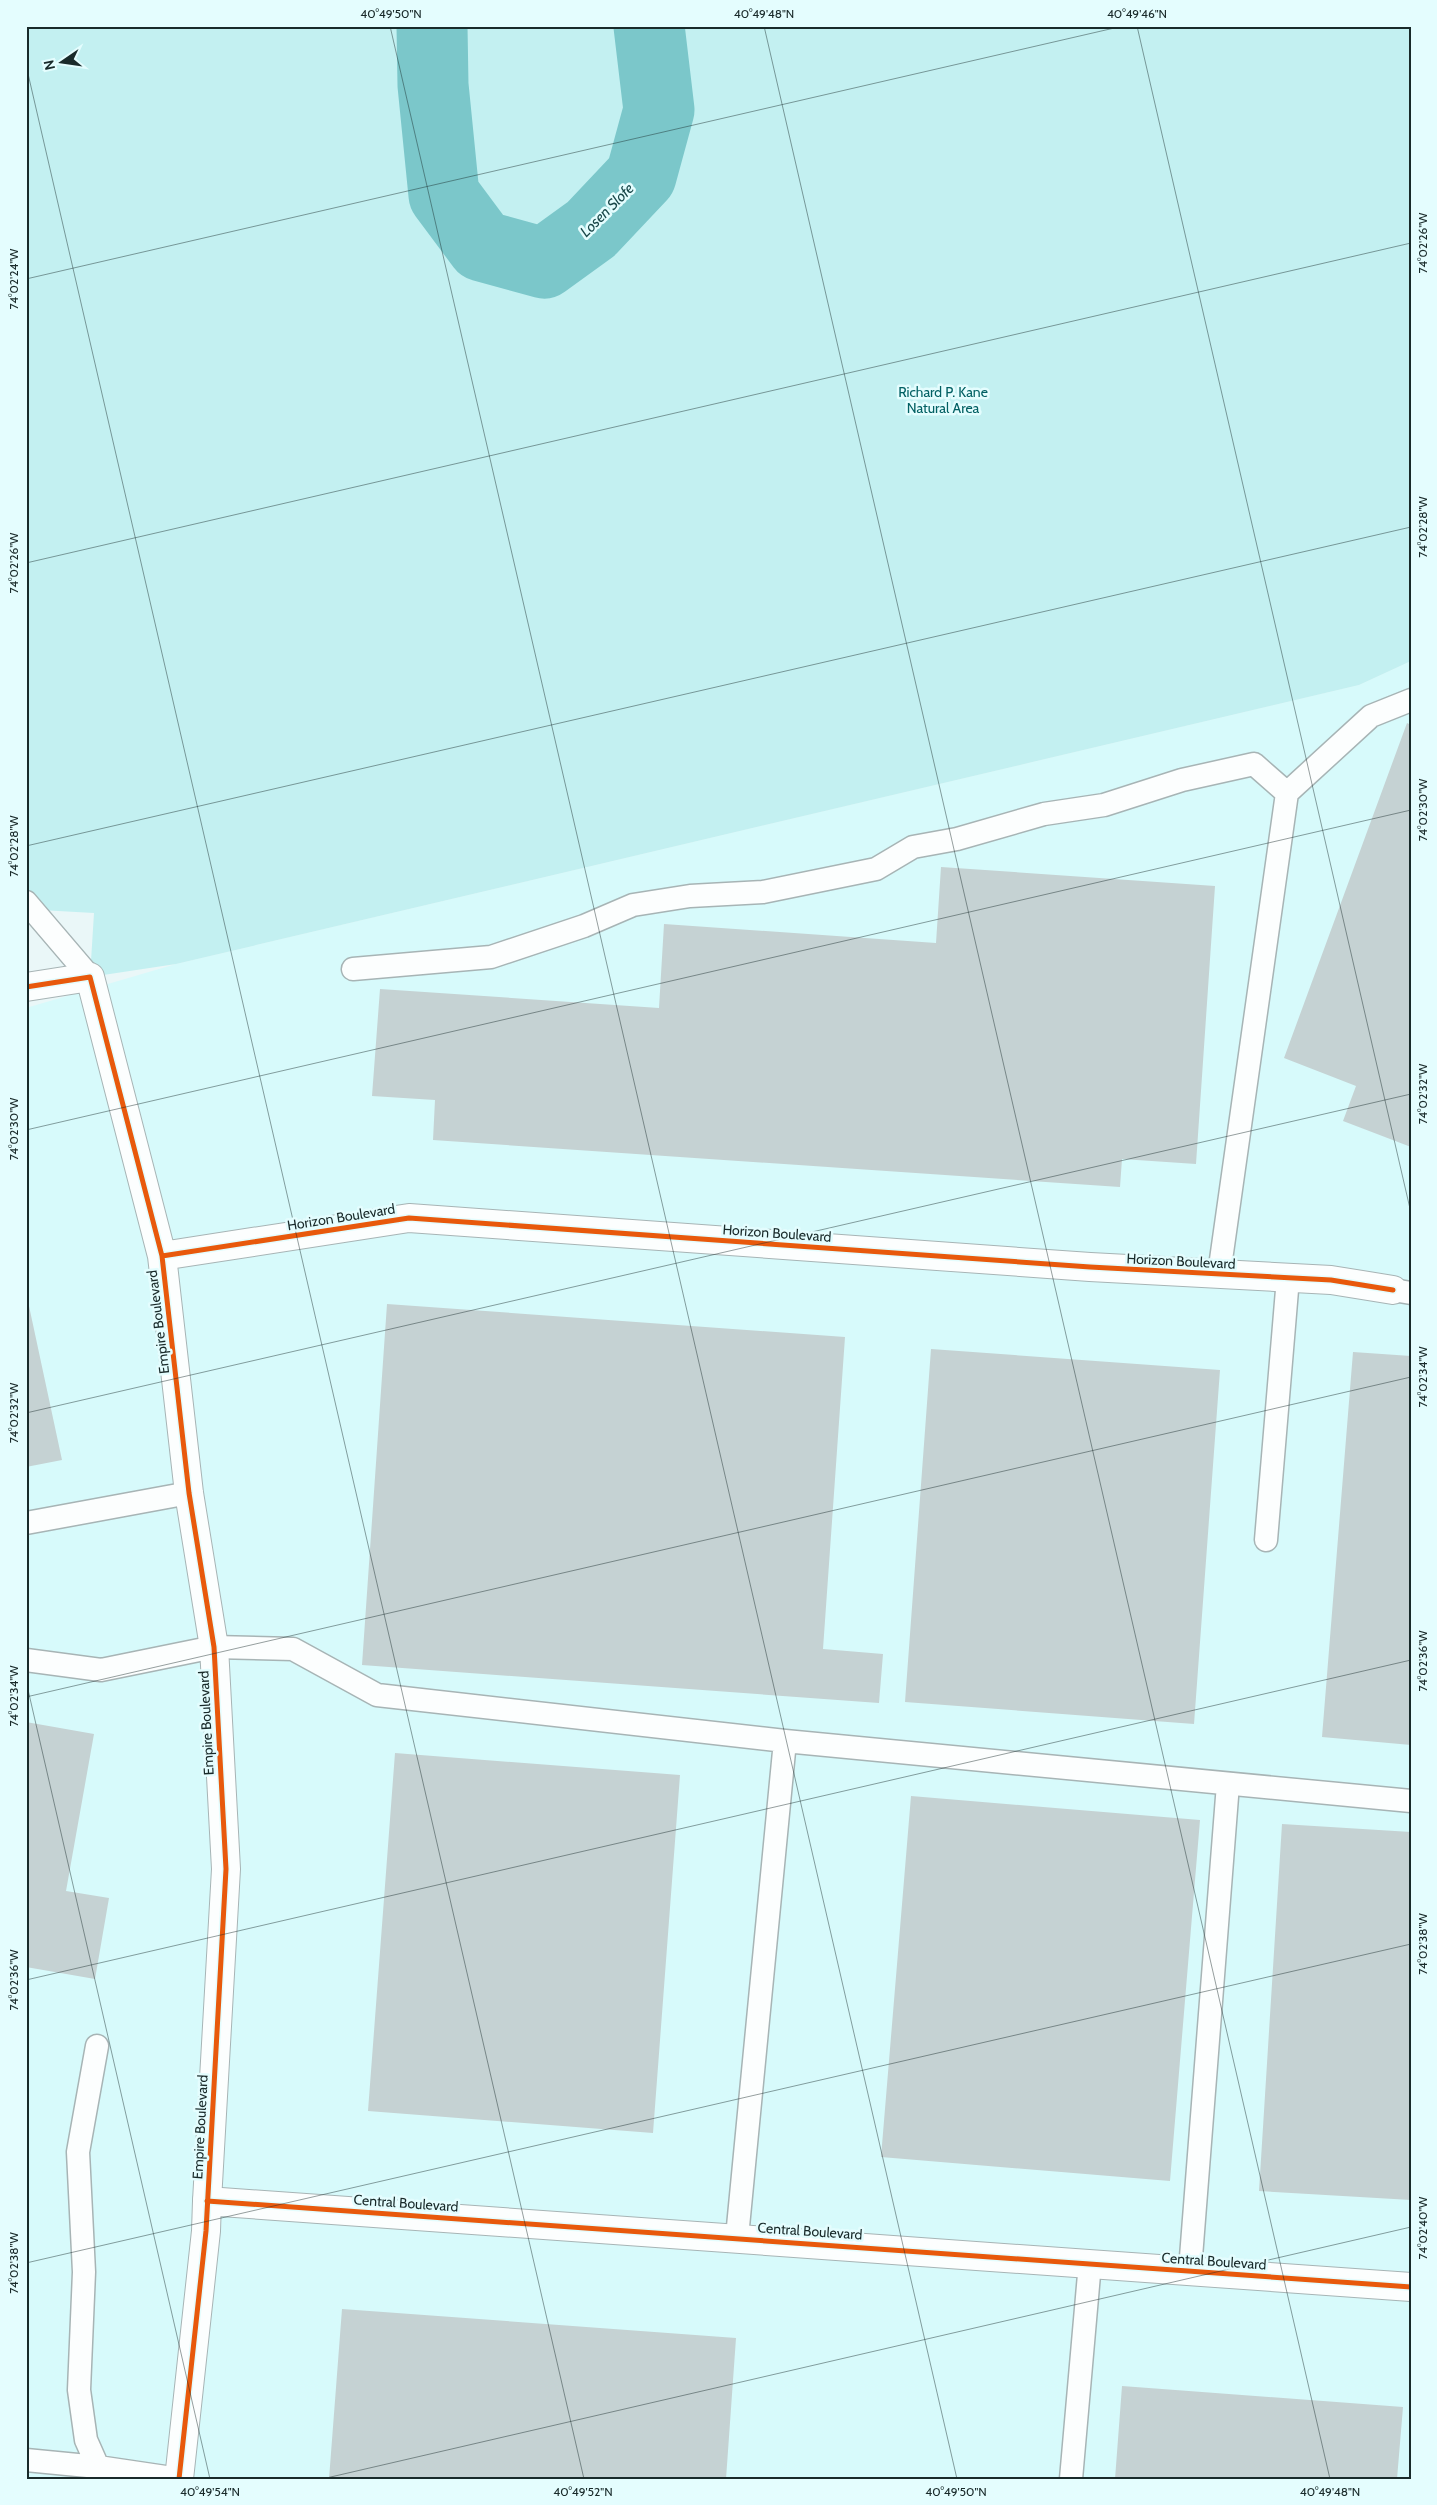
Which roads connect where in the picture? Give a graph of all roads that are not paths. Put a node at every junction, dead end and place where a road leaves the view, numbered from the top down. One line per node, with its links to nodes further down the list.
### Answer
1 (1411, 700): 2 (lane)
2 (1287, 793): 4 (lane); 8 (lane)
3 (26, 902): 5 (lane)
4 (353, 969)
5 (90, 977): 6 (street); 7 (street, Empire Boulevard)
6 (26, 987)
7 (162, 1256): 8 (street, Horizon Boulevard); 11 (street, Empire Boulevard)
8 (1219, 1274): 9 (street, Horizon Boulevard)
9 (1288, 1278): 10 (street, Horizon Boulevard); 13 (lane)
10 (1402, 1292)
11 (189, 1493): 12 (lane); 14 (street, Empire Boulevard)
12 (26, 1523)
13 (1266, 1540)
14 (214, 1647): 15 (lane); 16 (lane); 20 (street, Empire Boulevard)
15 (26, 1660)
16 (785, 1741): 17 (lane); 21 (lane)
17 (1228, 1784): 18 (lane); 23 (lane)
18 (1411, 1800)
19 (98, 2046): 26 (lane)
20 (207, 2201): 21 (street, Central Boulevard); 27 (street, Empire Boulevard)
21 (737, 2237): 22 (street, Central Boulevard)
22 (1090, 2263): 23 (street, Central Boulevard); 28 (lane)
23 (1190, 2270): 24 (street, Central Boulevard)
24 (1411, 2287)
25 (26, 2460): 26 (lane)
26 (98, 2467): 27 (lane)
27 (179, 2479)
28 (1071, 2479)

